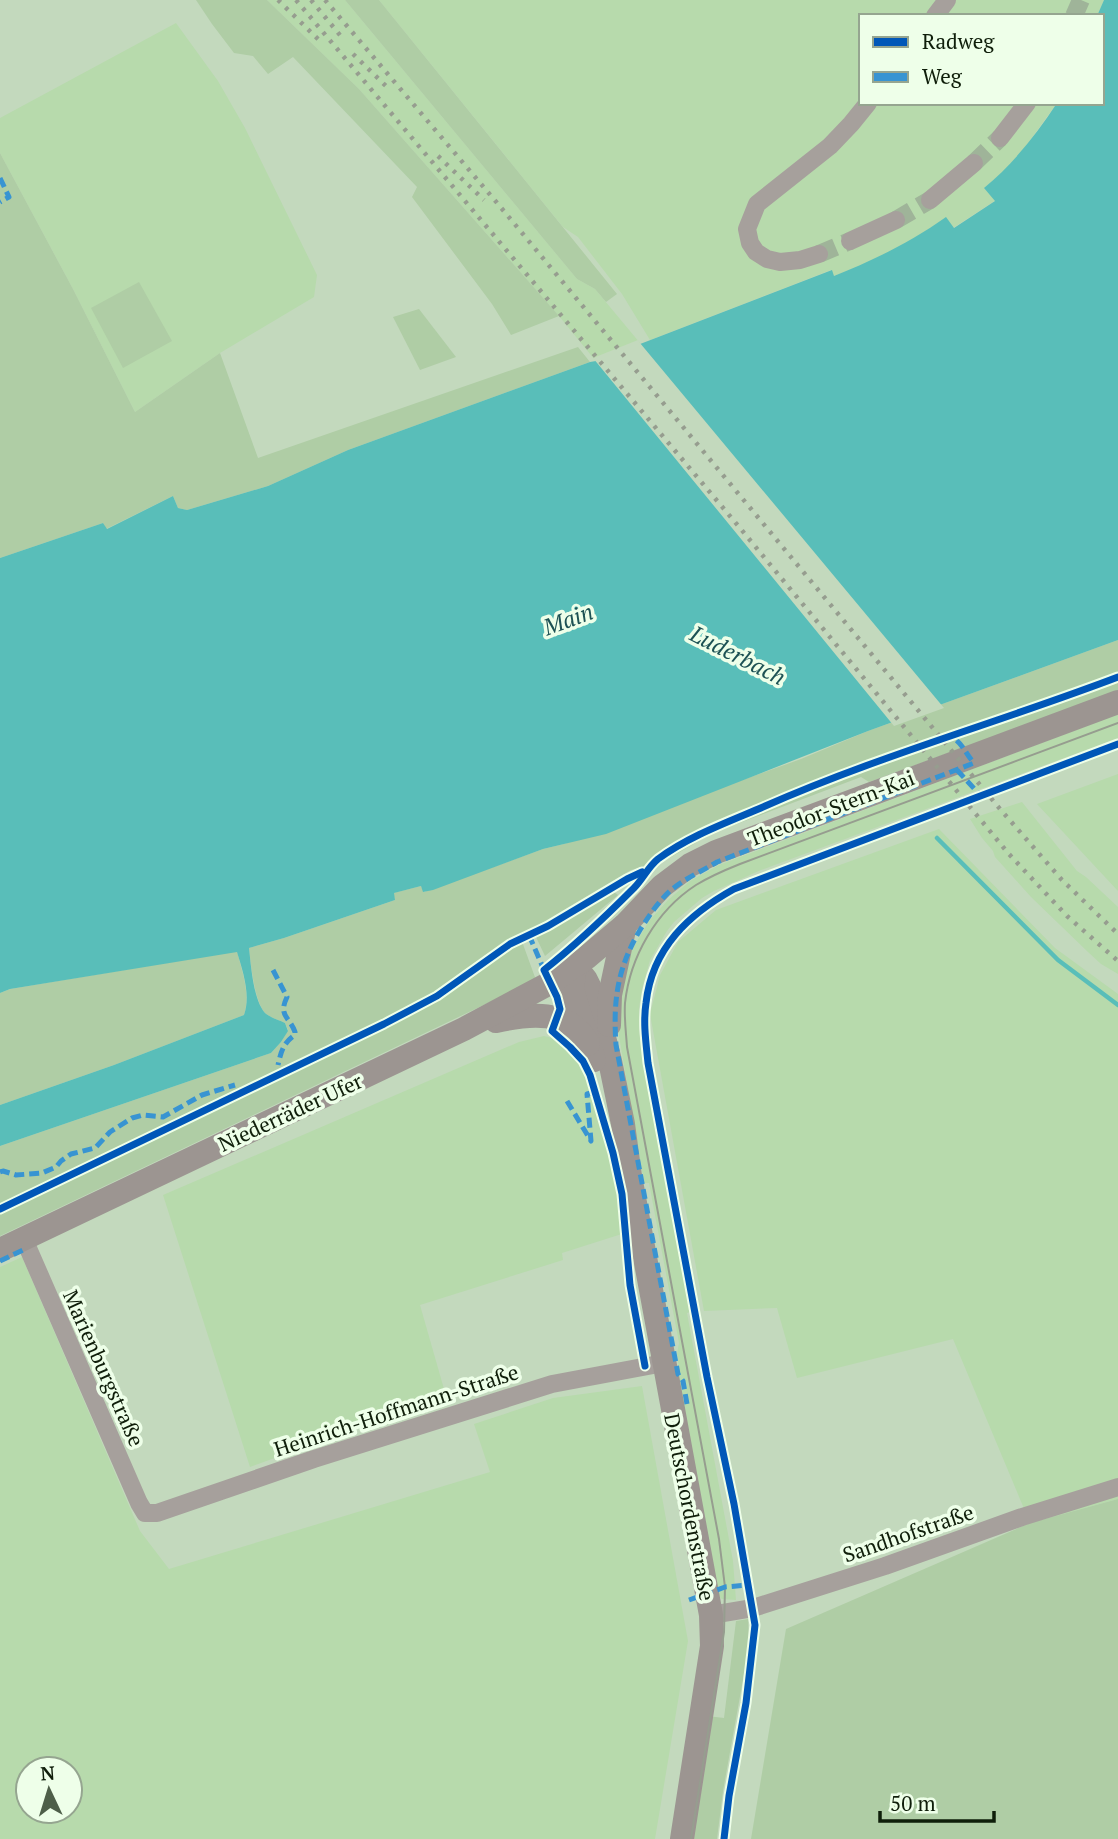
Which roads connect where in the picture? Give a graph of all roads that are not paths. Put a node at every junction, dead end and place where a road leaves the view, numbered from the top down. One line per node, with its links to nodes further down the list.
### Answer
1 (866, 105): 8 (street)
2 (1025, 105): 3 (street)
3 (1000, 138)
4 (974, 163): 5 (street)
5 (930, 200)
6 (896, 220): 7 (street)
7 (850, 241)
8 (819, 254)
9 (1118, 702): 10 (main road, Theodor-Stern-Kai)
10 (625, 925): 11 (main road, Theodor-Stern-Kai); 13 (main road)
11 (575, 966): 12 (main road, Niederräder Ufer); 13 (main road, Deutschordenstraße)
12 (464, 1029): 13 (main road); 14 (main road, Niederräder Ufer)
13 (602, 1058): 16 (main road, Deutschordenstraße)
14 (23, 1239): 15 (main road, Niederräder Ufer); 18 (street, Marienburgstraße)
15 (0, 1250)
16 (664, 1363): 18 (street, Heinrich-Hoffmann-Straße); 19 (main road, Deutschordenstraße)
17 (1118, 1486): 19 (street, Sandhofstraße)
18 (145, 1513)
19 (710, 1615): 20 (main road, Deutschordenstraße)
20 (682, 1839)

